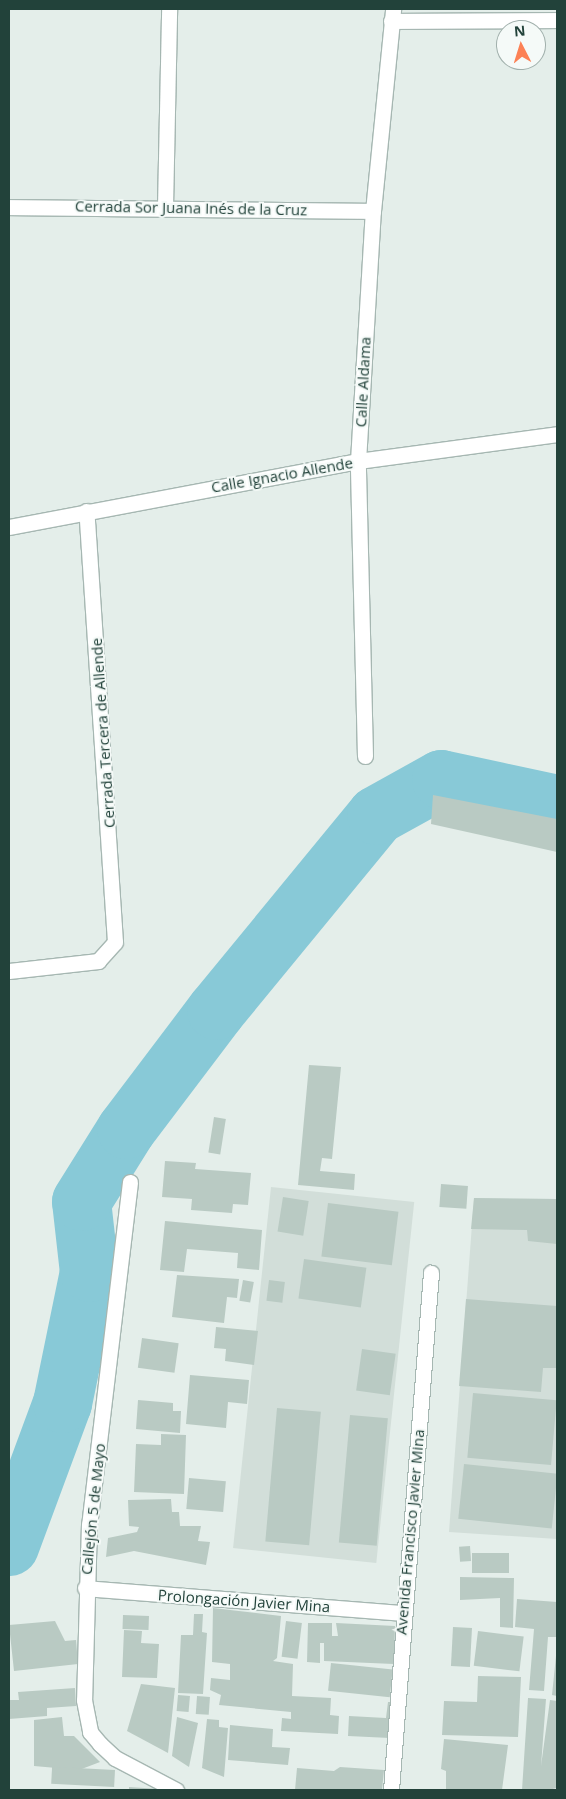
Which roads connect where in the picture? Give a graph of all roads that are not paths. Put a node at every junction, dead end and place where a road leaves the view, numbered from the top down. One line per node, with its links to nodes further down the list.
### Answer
1 (169, 9): 5 (street)
2 (392, 15): 3 (street); 6 (street, Calle Aldama)
3 (557, 20)
4 (9, 207): 5 (street, Cerrada Sor Juana Inés de la Cruz)
5 (165, 207): 6 (street, Cerrada Sor Juana Inés de la Cruz)
6 (373, 211): 8 (street, Calle Aldama)
7 (557, 434): 8 (street, Calle Ignacio Allende)
8 (358, 461): 9 (street, Calle Ignacio Allende); 11 (street, Calle Aldama)
9 (86, 511): 10 (street, Calle Ignacio Allende); 12 (street, Cerrada Tercera de Allende)
10 (9, 527)
11 (365, 756)
12 (9, 971)
13 (130, 1182): 15 (street, Callejón 5 de Mayo)
14 (431, 1273): 16 (street, Avenida Francisco Javier Mina)
15 (85, 1588): 16 (street, Prolongación Javier Mina); 17 (street, Callejón 5 de Mayo)
16 (403, 1613): 18 (street, Avenida Francisco Javier Mina)
17 (176, 1790)
18 (391, 1790)

